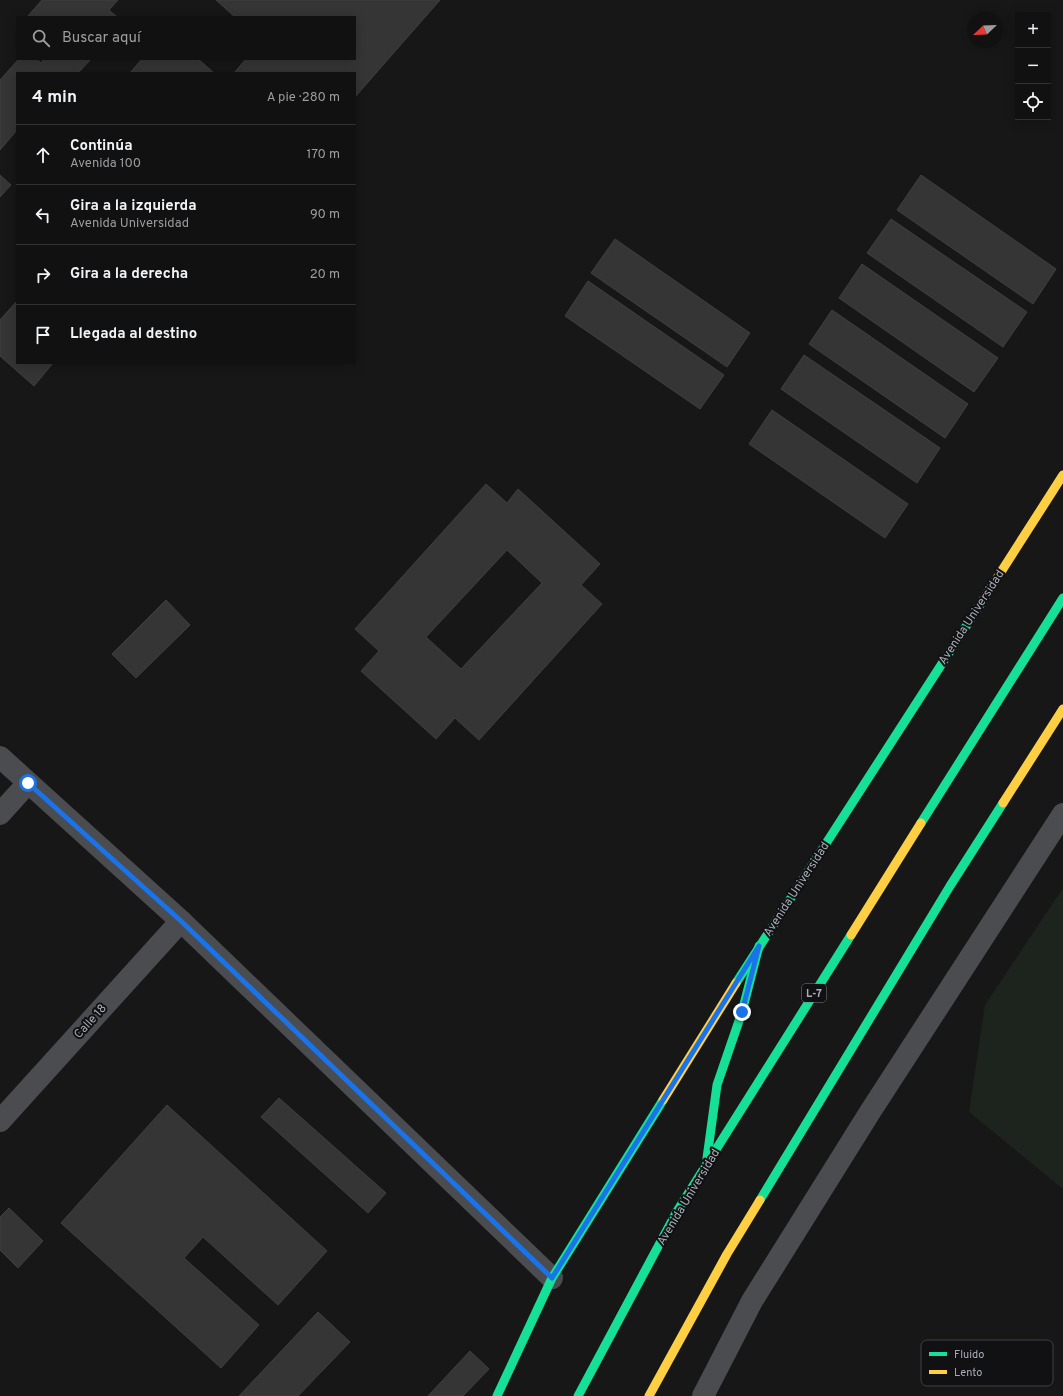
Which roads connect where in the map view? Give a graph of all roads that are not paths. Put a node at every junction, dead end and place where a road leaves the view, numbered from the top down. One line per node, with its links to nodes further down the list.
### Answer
1 (1063, 475): 9 (main road, Avenida Universidad)
2 (1063, 598): 11 (main road, Avenida Universidad / L-7)
3 (1063, 709): 15 (main road)
4 (0, 757): 5 (street)
5 (28, 783): 6 (street); 8 (street)
6 (0, 814)
7 (1063, 814): 16 (street)
8 (181, 921): 10 (street, Calle 18); 12 (street)
9 (759, 946): 11 (main road); 12 (main road, Avenida Universidad)
10 (0, 1121)
11 (706, 1166): 14 (main road, Avenida Universidad / L-7)
12 (552, 1278): 13 (main road, Avenida Universidad)
13 (497, 1396)
14 (578, 1396)
15 (649, 1396)
16 (703, 1396)

